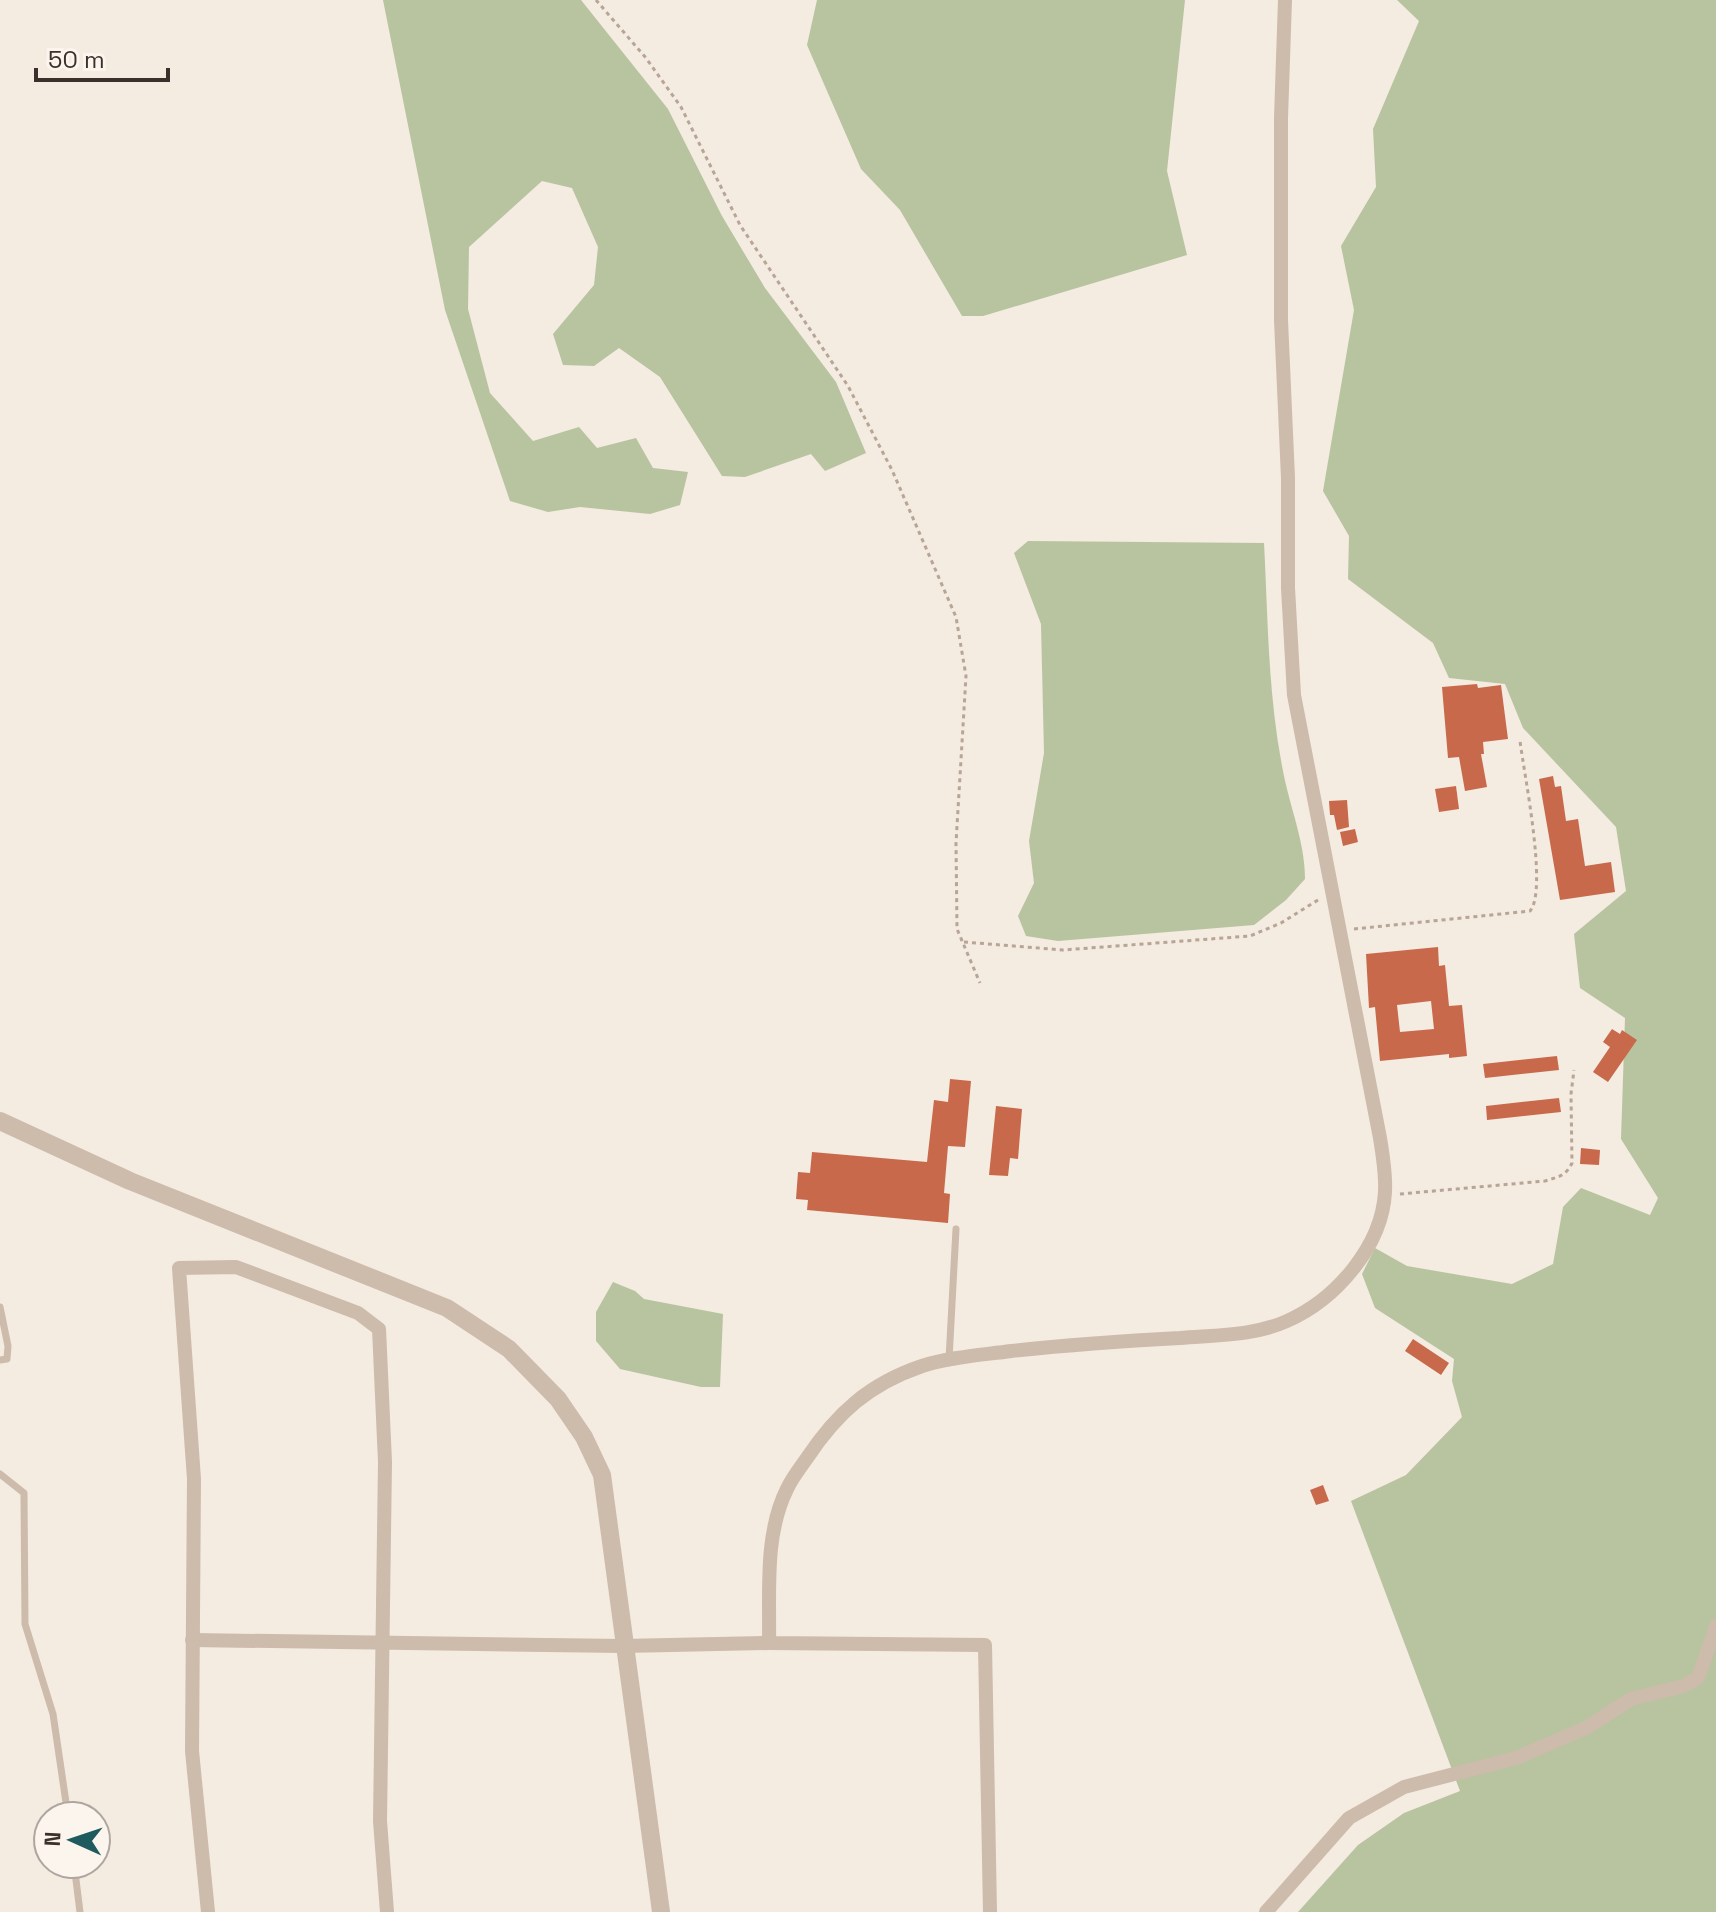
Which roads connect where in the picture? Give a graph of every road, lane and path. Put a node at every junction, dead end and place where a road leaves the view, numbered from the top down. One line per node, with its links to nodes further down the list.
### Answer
1 (596, 0): 6 (path)
2 (1285, 0): 4 (street)
3 (1520, 741): 5 (path)
4 (1331, 892): 5 (street); 6 (path)
5 (1339, 931): 10 (street)
6 (964, 942): 7 (path)
7 (980, 983)
8 (1574, 1070): 10 (path)
9 (0, 1121): 20 (street)
10 (1385, 1195): 14 (street)
11 (956, 1229): 14 (lane)
12 (0, 1307): 13 (lane)
13 (0, 1360)
14 (949, 1360): 19 (street)
15 (0, 1474): 21 (lane)
16 (1716, 1626): 28 (street)
17 (192, 1640): 18 (street); 18 (street); 24 (street)
18 (383, 1643): 20 (street); 25 (street)
19 (769, 1643): 20 (street); 27 (street)
20 (623, 1646): 26 (street)
21 (66, 1800)
22 (76, 1880): 23 (lane)
23 (80, 1912)
24 (208, 1912)
25 (387, 1912)
26 (661, 1912)
27 (990, 1912)
28 (1266, 1912)

